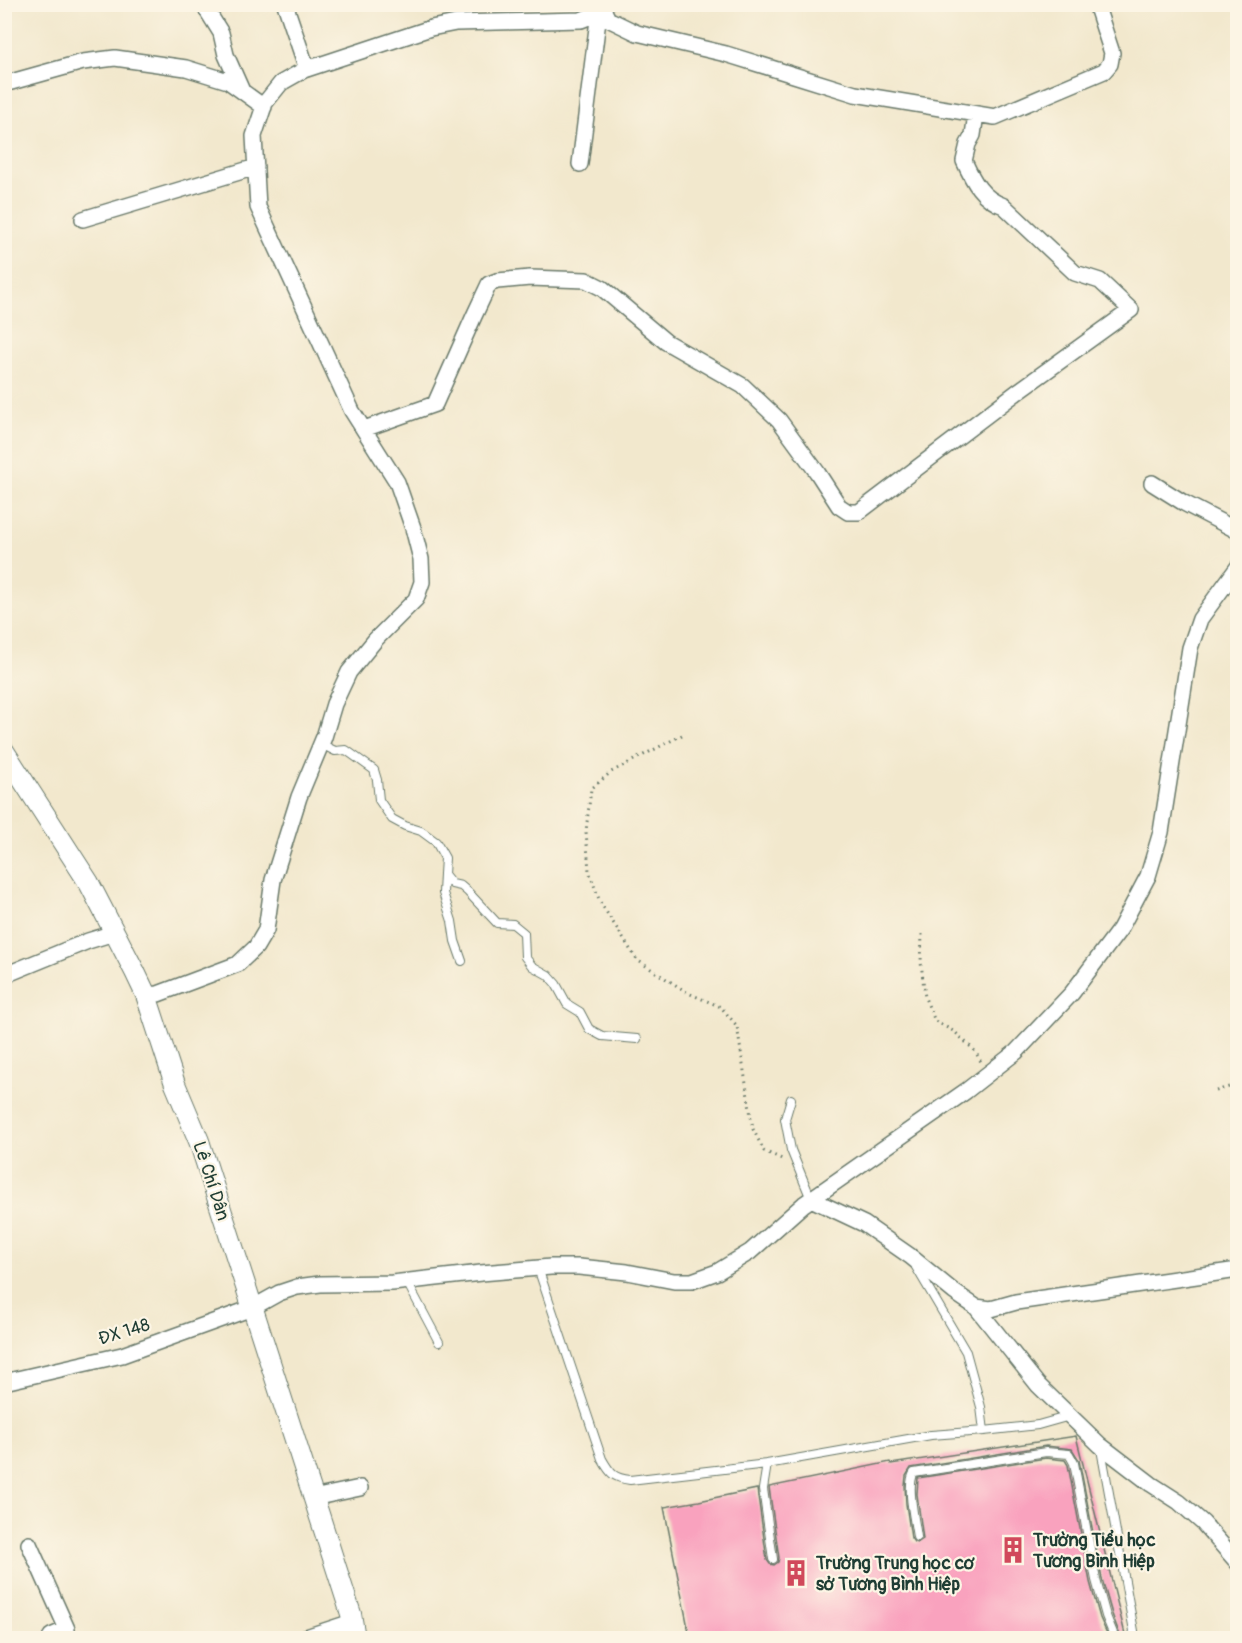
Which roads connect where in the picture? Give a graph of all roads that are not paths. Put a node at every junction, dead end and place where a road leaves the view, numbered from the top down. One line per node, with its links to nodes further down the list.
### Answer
1 (203, 4): 7 (street)
2 (285, 4): 5 (street)
3 (1096, 4): 9 (street)
4 (602, 9): 5 (street); 9 (street); 10 (street)
5 (307, 69): 8 (street)
6 (4, 84): 7 (street)
7 (242, 91): 8 (street)
8 (264, 107): 11 (street)
9 (976, 114): 13 (street)
10 (580, 164)
11 (256, 167): 12 (street); 13 (street)
12 (83, 219)
13 (363, 429): 17 (street)
14 (1152, 483): 15 (street)
15 (1238, 531)
16 (1238, 567): 26 (street, ĐX 148)
17 (321, 744): 19 (lane); 23 (street)
18 (4, 751): 20 (street, Lê Chí Dân)
19 (444, 874): 21 (lane); 24 (lane)
20 (114, 933): 22 (street); 23 (street, Lê Chí Dân)
21 (462, 962)
22 (4, 978)
23 (146, 995): 32 (street, Lê Chí Dân)
24 (637, 1039)
25 (791, 1099): 26 (lane)
26 (811, 1199): 27 (street); 28 (street, ĐX 148)
27 (909, 1256): 31 (street); 36 (lane)
28 (538, 1268): 30 (street, ĐX 148); 38 (lane)
29 (1238, 1270): 31 (street)
30 (407, 1282): 32 (street, ĐX 148); 33 (lane)
31 (976, 1306): 35 (street)
32 (252, 1308): 34 (street, ĐX 148); 40 (street, Lê Chí Dân)
33 (439, 1342)
34 (4, 1382)
35 (1070, 1416): 36 (lane); 37 (street)
36 (984, 1431): 38 (lane)
37 (1100, 1445): 44 (street); 49 (lane)
38 (767, 1464): 43 (lane)
39 (360, 1488): 40 (street)
40 (313, 1498): 45 (street, Lê Chí Dân)
41 (917, 1537): 48 (lane)
42 (29, 1544): 46 (street)
43 (773, 1560)
44 (1238, 1563)
45 (354, 1630): 47 (street)
46 (50, 1638)
47 (303, 1638)
48 (1115, 1638)
49 (1132, 1638)

